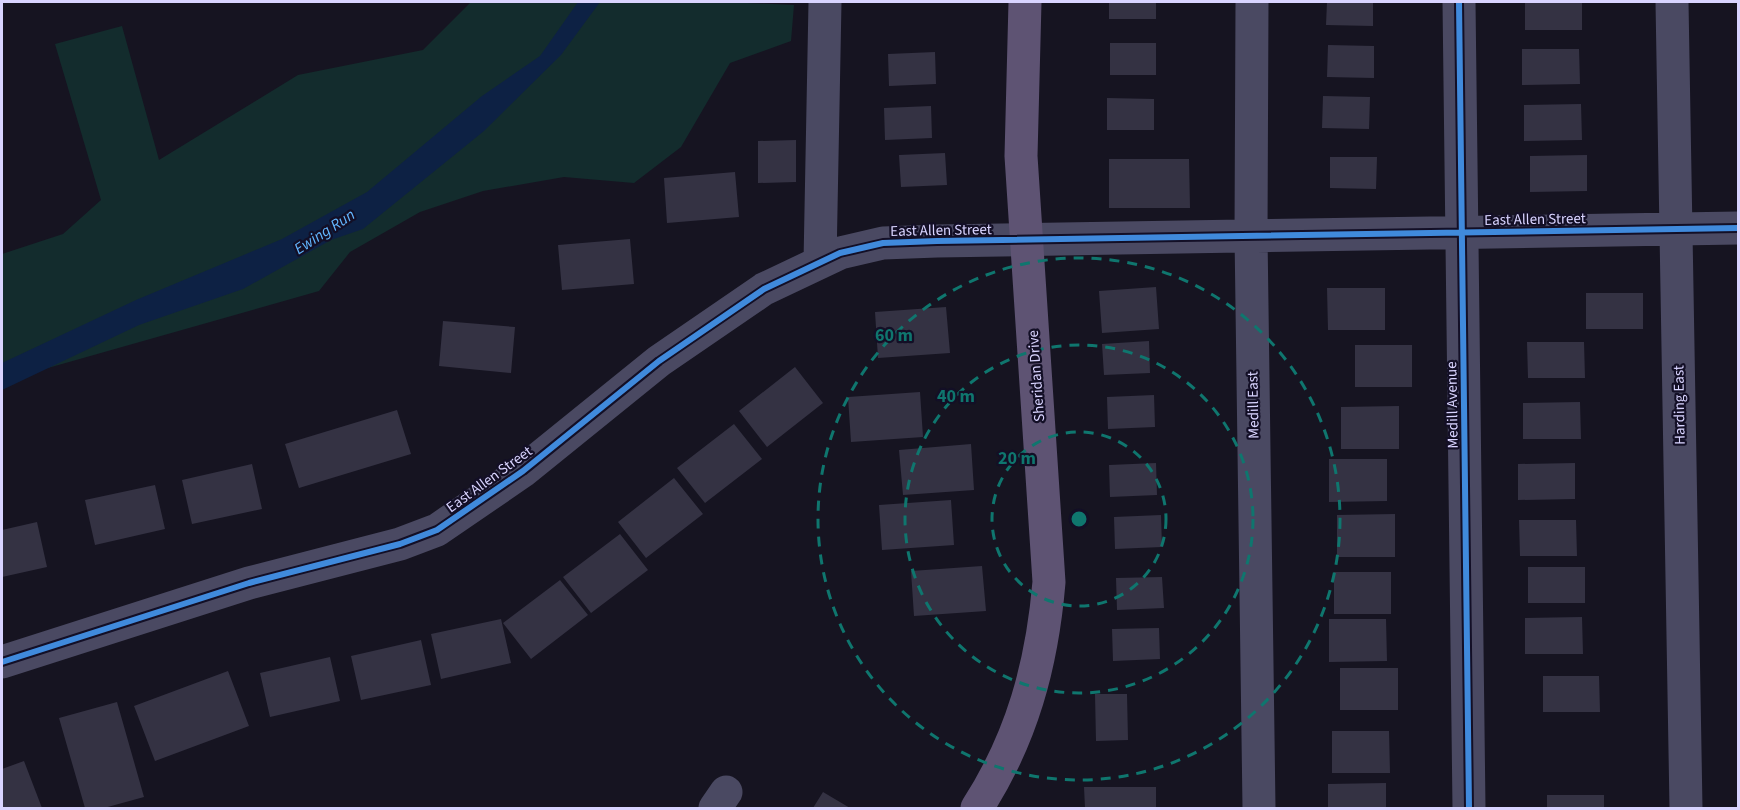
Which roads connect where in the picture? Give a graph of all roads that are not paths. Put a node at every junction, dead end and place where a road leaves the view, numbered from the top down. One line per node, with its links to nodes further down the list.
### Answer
1 (825, 2): 11 (street)
2 (1025, 2): 10 (main road, Sheridan Drive)
3 (1252, 2): 9 (street, Medill East)
4 (1458, 2): 8 (street, Medill Avenue)
5 (1672, 2): 7 (street, Harding East)
6 (1738, 228): 7 (street, East Allen Street)
7 (1677, 229): 8 (street, East Allen Street); 16 (street, Harding East)
8 (1462, 232): 9 (street, East Allen Street); 15 (street, Medill Avenue)
9 (1251, 235): 10 (street, East Allen Street); 14 (street, Medill East)
10 (1026, 240): 11 (street, East Allen Street); 13 (main road, Sheridan Drive)
11 (820, 262): 12 (street, East Allen Street)
12 (2, 662)
13 (977, 808)
14 (1259, 808)
15 (1469, 808)
16 (1686, 808)

